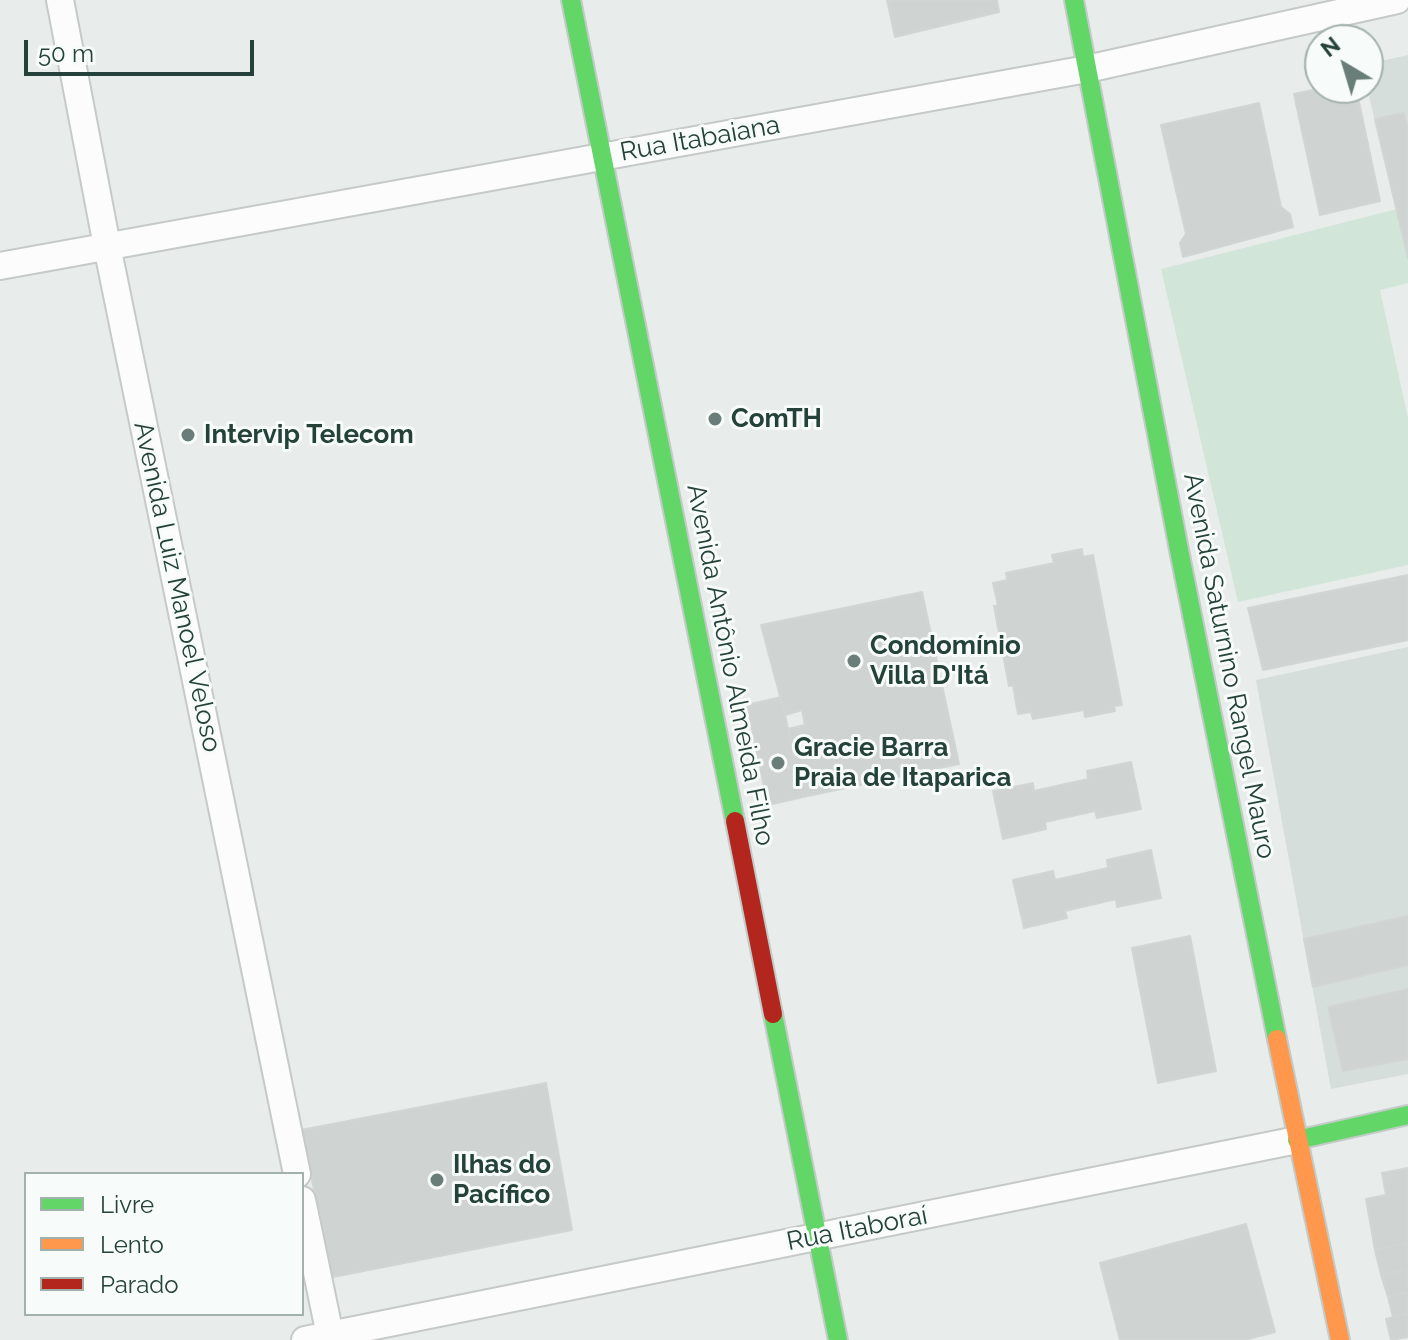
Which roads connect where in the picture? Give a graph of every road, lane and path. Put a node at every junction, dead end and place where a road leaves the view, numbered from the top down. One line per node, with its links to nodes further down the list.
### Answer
1 (60, 0): 7 (street, Avenida Luiz Manoel Veloso)
2 (571, 0): 6 (street, Avenida Antônio Almeida Filho)
3 (1074, 0): 5 (street, Avenida Saturnino Rangel Mauro)
4 (1397, 0): 5 (street, Rua Itabaiana)
5 (1087, 69): 6 (street, Rua Itabaiana); 10 (street, Avenida Saturnino Rangel Mauro)
6 (601, 157): 7 (street, Rua Itabaiana); 13 (street, Avenida Antônio Almeida Filho)
7 (107, 246): 8 (street, Rua Itabaiana); 11 (street, Avenida Luiz Manoel Veloso)
8 (0, 266)
9 (1408, 1115): 10 (street, Rua Itaboraí)
10 (1297, 1140): 13 (street, Rua Itaboraí); 16 (street, Avenida Saturnino Rangel Mauro)
11 (297, 1172)
12 (304, 1214): 14 (street)
13 (818, 1237): 14 (street, Rua Itaboraí); 15 (street, Avenida Antônio Almeida Filho)
14 (322, 1338)
15 (838, 1340)
16 (1340, 1340)

